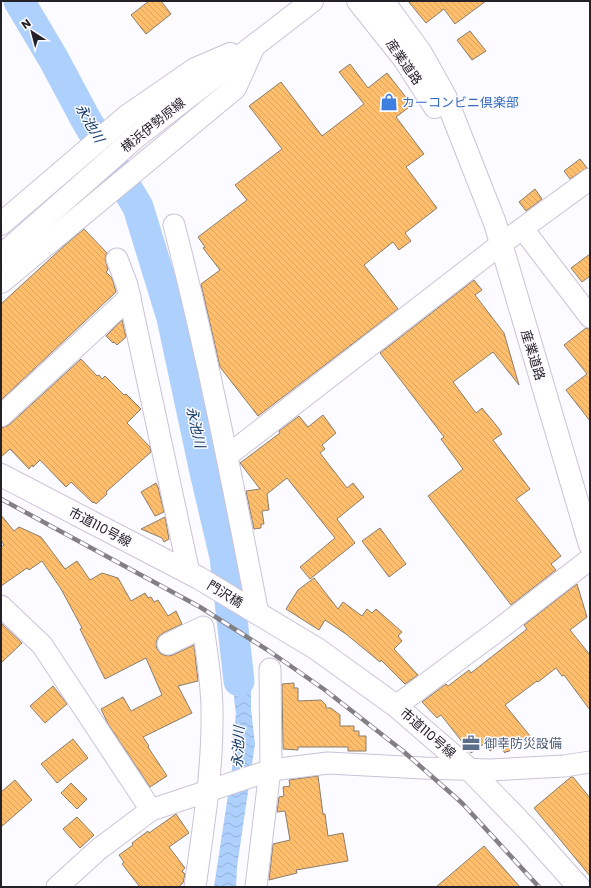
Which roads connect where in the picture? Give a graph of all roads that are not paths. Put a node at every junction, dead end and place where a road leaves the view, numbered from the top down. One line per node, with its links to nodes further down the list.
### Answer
1 (312, 1): 4 (main road, 横浜伊勢原線)
2 (358, 1): 5 (main road, 産業道路)
3 (383, 1): 5 (main road, 産業道路)
4 (255, 44): 7 (main road); 11 (main road, 横浜伊勢原線); 13 (main road)
5 (472, 166): 10 (main road, 産業道路)
6 (590, 179): 9 (street)
7 (1, 224)
8 (174, 225): 17 (street)
9 (523, 229): 10 (street); 15 (street)
10 (501, 244): 17 (street); 19 (main road, 産業道路)
11 (1, 256)
12 (117, 259): 14 (street)
13 (1, 282)
14 (130, 297): 16 (street); 21 (street)
15 (589, 313)
16 (1, 416)
17 (227, 456): 23 (street)
18 (1, 475): 21 (main road, 市道110号線)
19 (590, 545)
20 (590, 559): 26 (street)
21 (194, 576): 23 (main road, 門沢橋)
22 (1, 606): 31 (street)
23 (255, 612): 26 (main road, 市道110号線)
24 (168, 644): 30 (street)
25 (270, 669): 29 (street)
26 (396, 706): 28 (main road, 市道110号線)
27 (590, 762): 28 (street)
28 (469, 769): 29 (street); 35 (main road, 市道110号線)
29 (267, 772): 30 (street); 34 (street)
30 (212, 789): 31 (street); 33 (street)
31 (151, 810): 32 (street)
32 (57, 887)
33 (195, 887)
34 (256, 887)
35 (579, 887)

